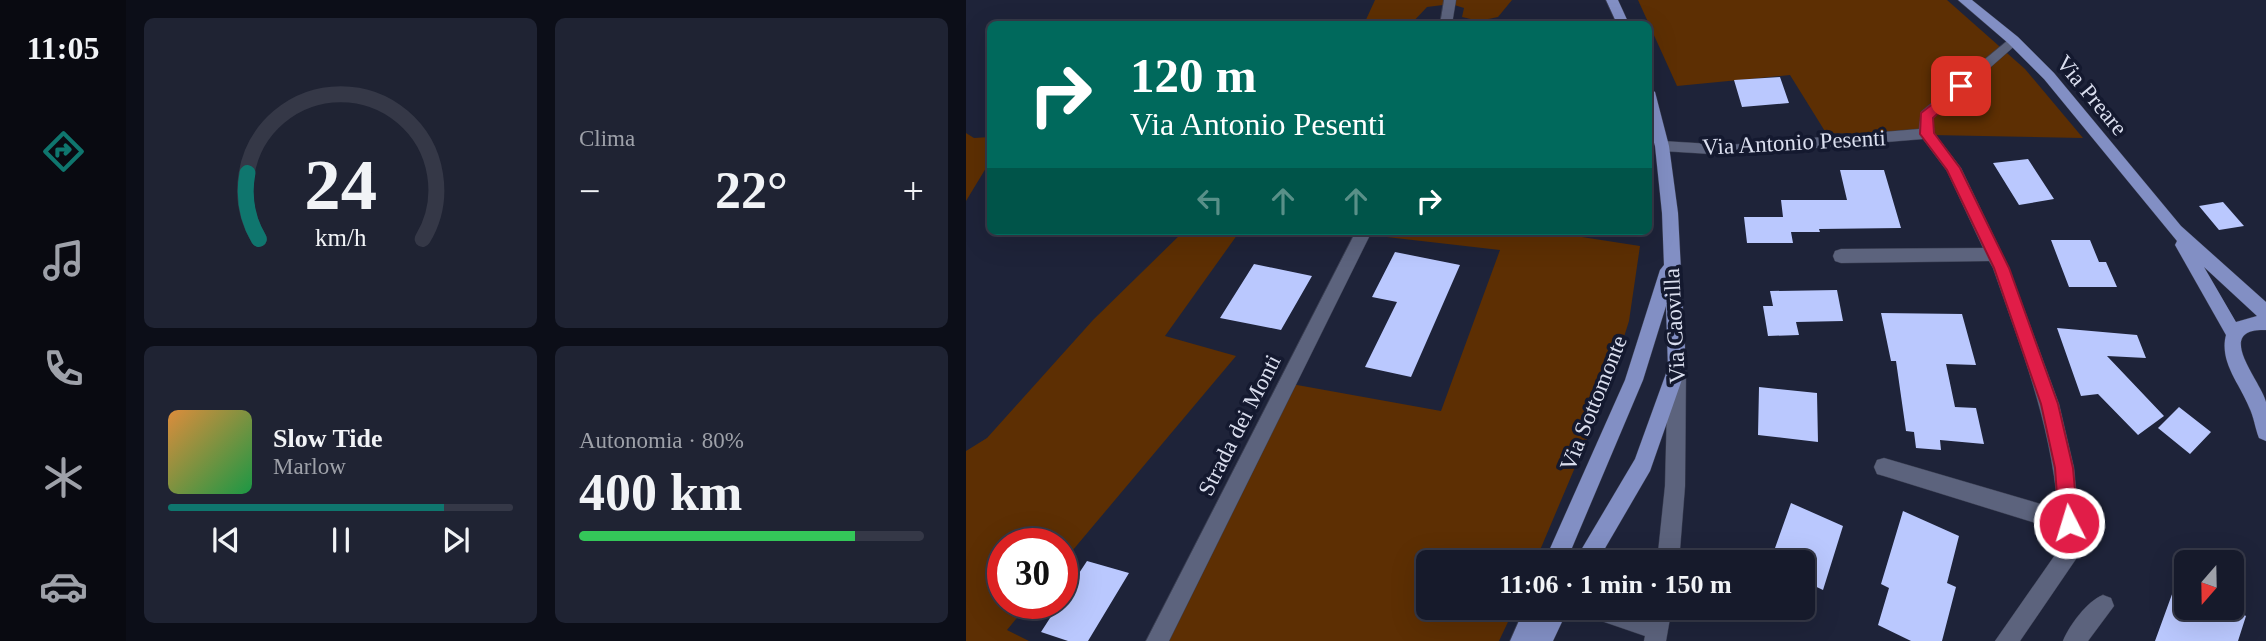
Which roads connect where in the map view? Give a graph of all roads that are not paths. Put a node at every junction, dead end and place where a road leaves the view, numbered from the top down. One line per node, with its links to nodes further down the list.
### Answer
1 (1450, 0): 4 (street)
2 (1612, 0): 5 (main road)
3 (1964, 0): 6 (main road, Via Preare)
4 (1446, 21)
5 (1622, 21)
6 (2013, 40): 8 (street); 10 (main road, Via Preare)
7 (1652, 107): 9 (main road, Via Caovilla)
8 (1927, 134): 9 (street, Via Antonio Pesenti); 12 (street)
9 (1662, 146): 14 (main road, Via Caovilla)
10 (2175, 230): 15 (main road, Via Preare); 17 (main road, Via Preare)
11 (1362, 235): 32 (street, Strada dei Monti)
12 (1994, 254): 13 (street); 23 (street)
13 (1841, 256)
14 (1671, 260): 18 (main road, Via Caovilla); 24 (main road, Via Sottomonte)
15 (2266, 313)
16 (2266, 323): 17 (main road)
17 (2234, 334): 19 (main road, Via Preare)
18 (1677, 369): 25 (main road); 26 (street, Via Caovilla)
19 (2245, 375): 20 (main road); 21 (main road, Via Preare)
20 (2266, 393)
21 (2266, 432)
22 (1884, 467): 23 (street)
23 (2069, 523): 35 (street)
24 (1560, 550)
25 (1592, 550)
26 (1669, 550)
27 (2103, 606): 36 (street)
28 (1530, 620): 33 (main road)
29 (1553, 620): 34 (main road)
30 (1637, 620): 31 (street)
31 (1658, 626)
32 (1157, 641)
33 (1521, 641)
34 (1541, 641)
35 (2006, 641)
36 (2074, 641)

